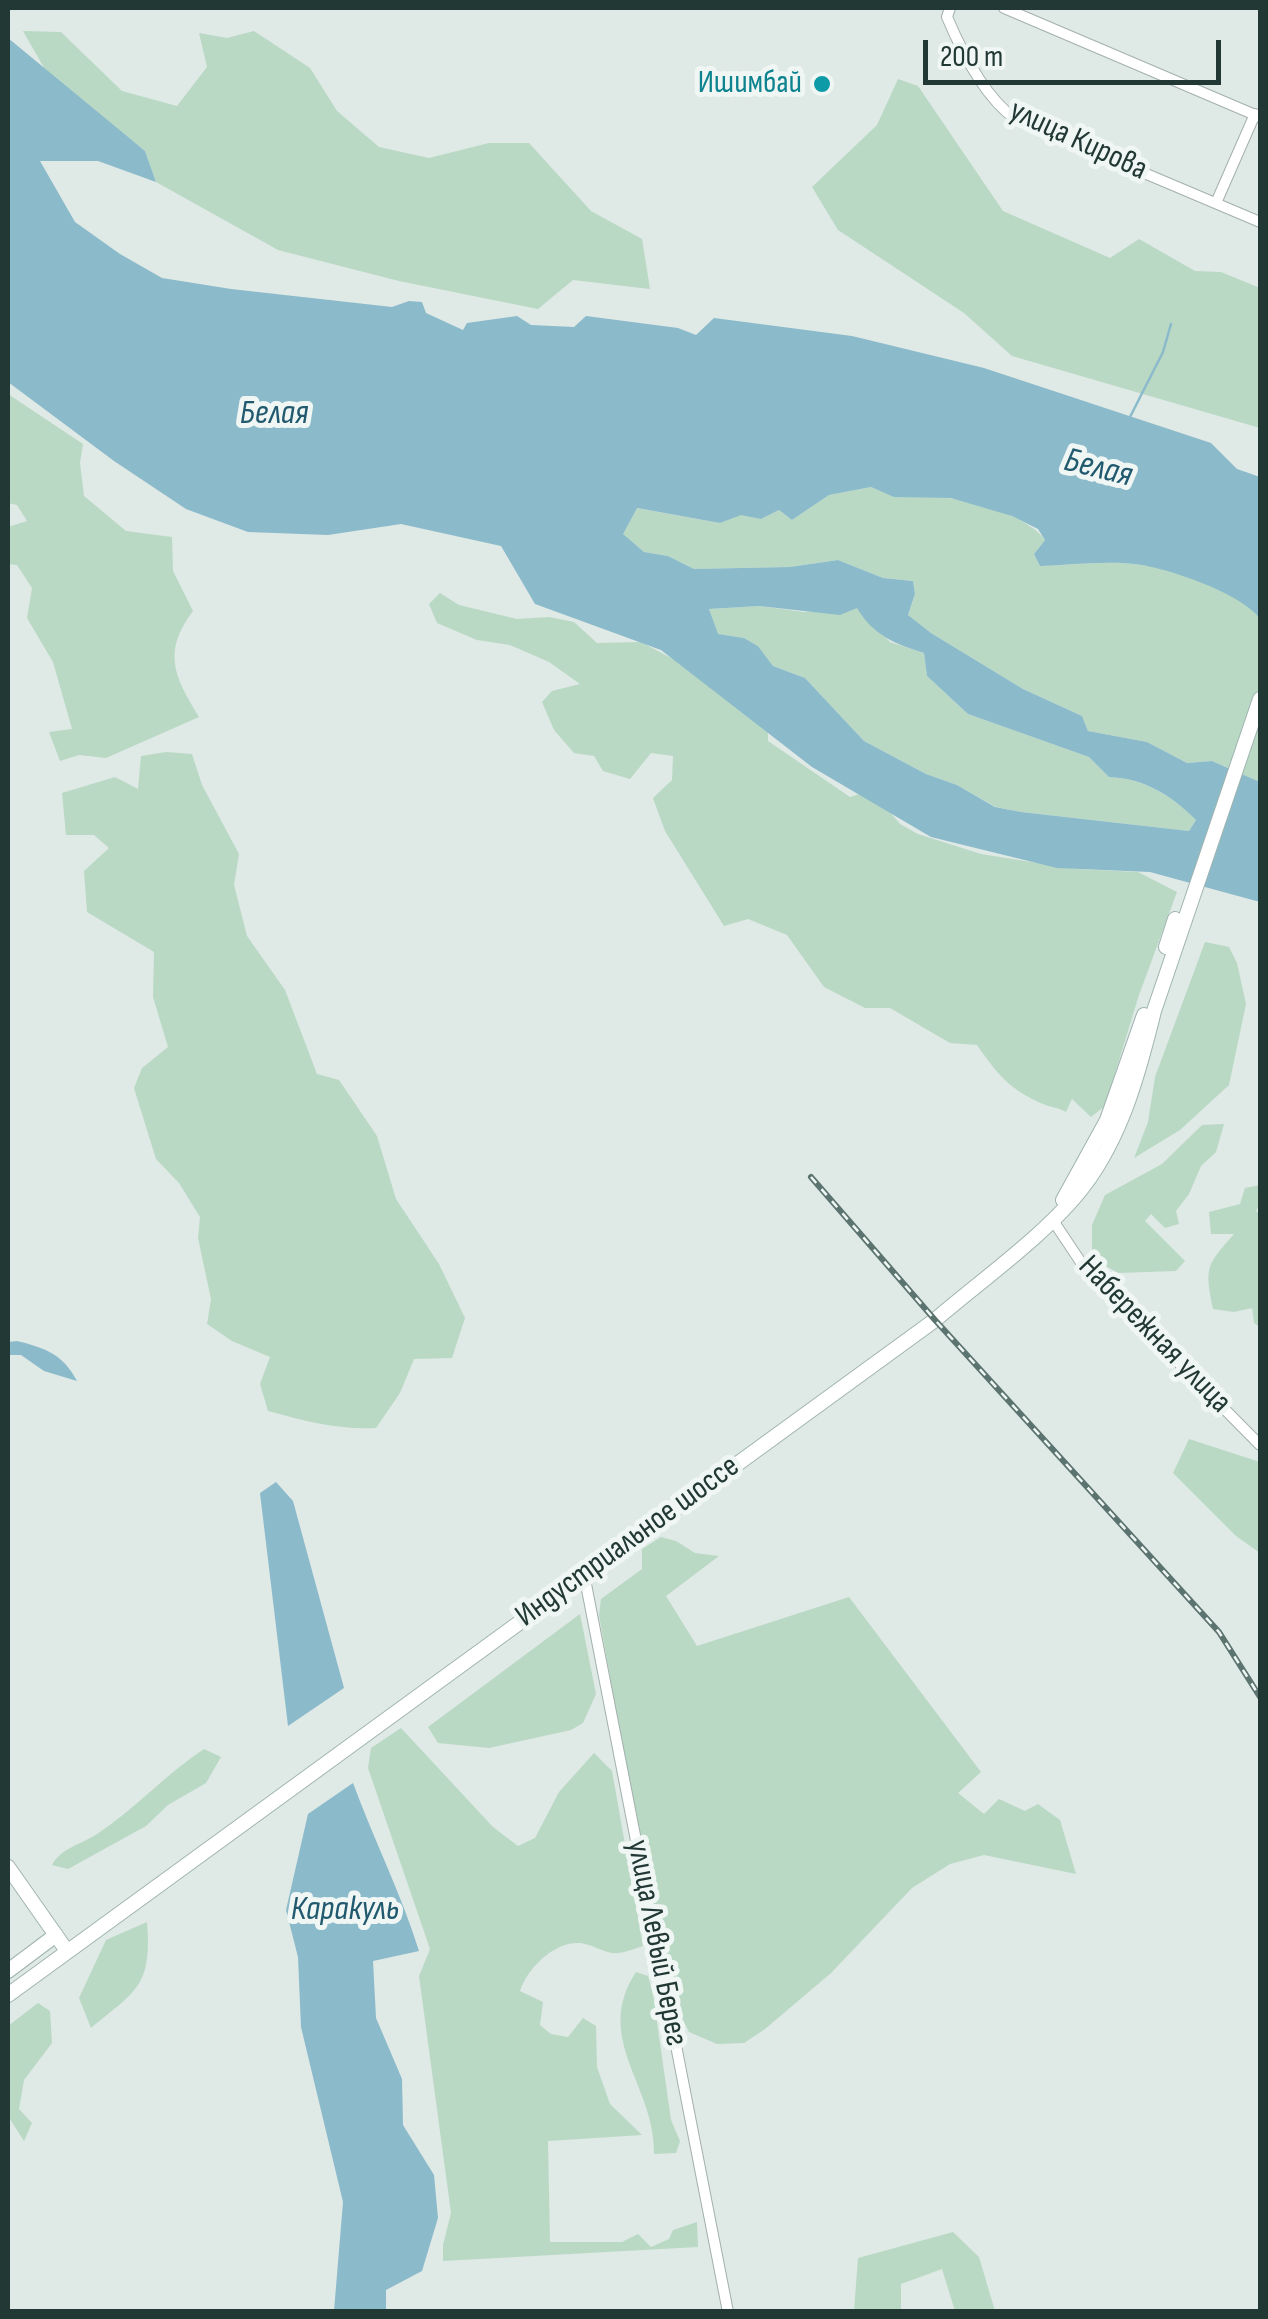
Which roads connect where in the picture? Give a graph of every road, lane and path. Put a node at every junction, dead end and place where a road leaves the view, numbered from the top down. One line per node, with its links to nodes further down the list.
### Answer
1 (950, 8): 4 (street, улица Кирова)
2 (1004, 8): 3 (street)
3 (1258, 116): 4 (street)
4 (1216, 203): 5 (street, улица Кирова)
5 (1260, 222)
6 (1260, 699): 8 (main road, Индустриальное шоссе)
7 (1175, 919): 8 (main road)
8 (1052, 1220): 9 (street, Набережная улица); 10 (main road, Индустриальное шоссе)
9 (1260, 1446)
10 (584, 1574): 13 (main road, Индустриальное шоссе); 16 (street, улица Левый Берег)
11 (8, 1867): 12 (main road)
12 (56, 1936): 13 (main road); 14 (main road)
13 (67, 1951): 15 (main road, Индустриальное шоссе)
14 (8, 1970)
15 (8, 1995)
16 (728, 2312)

